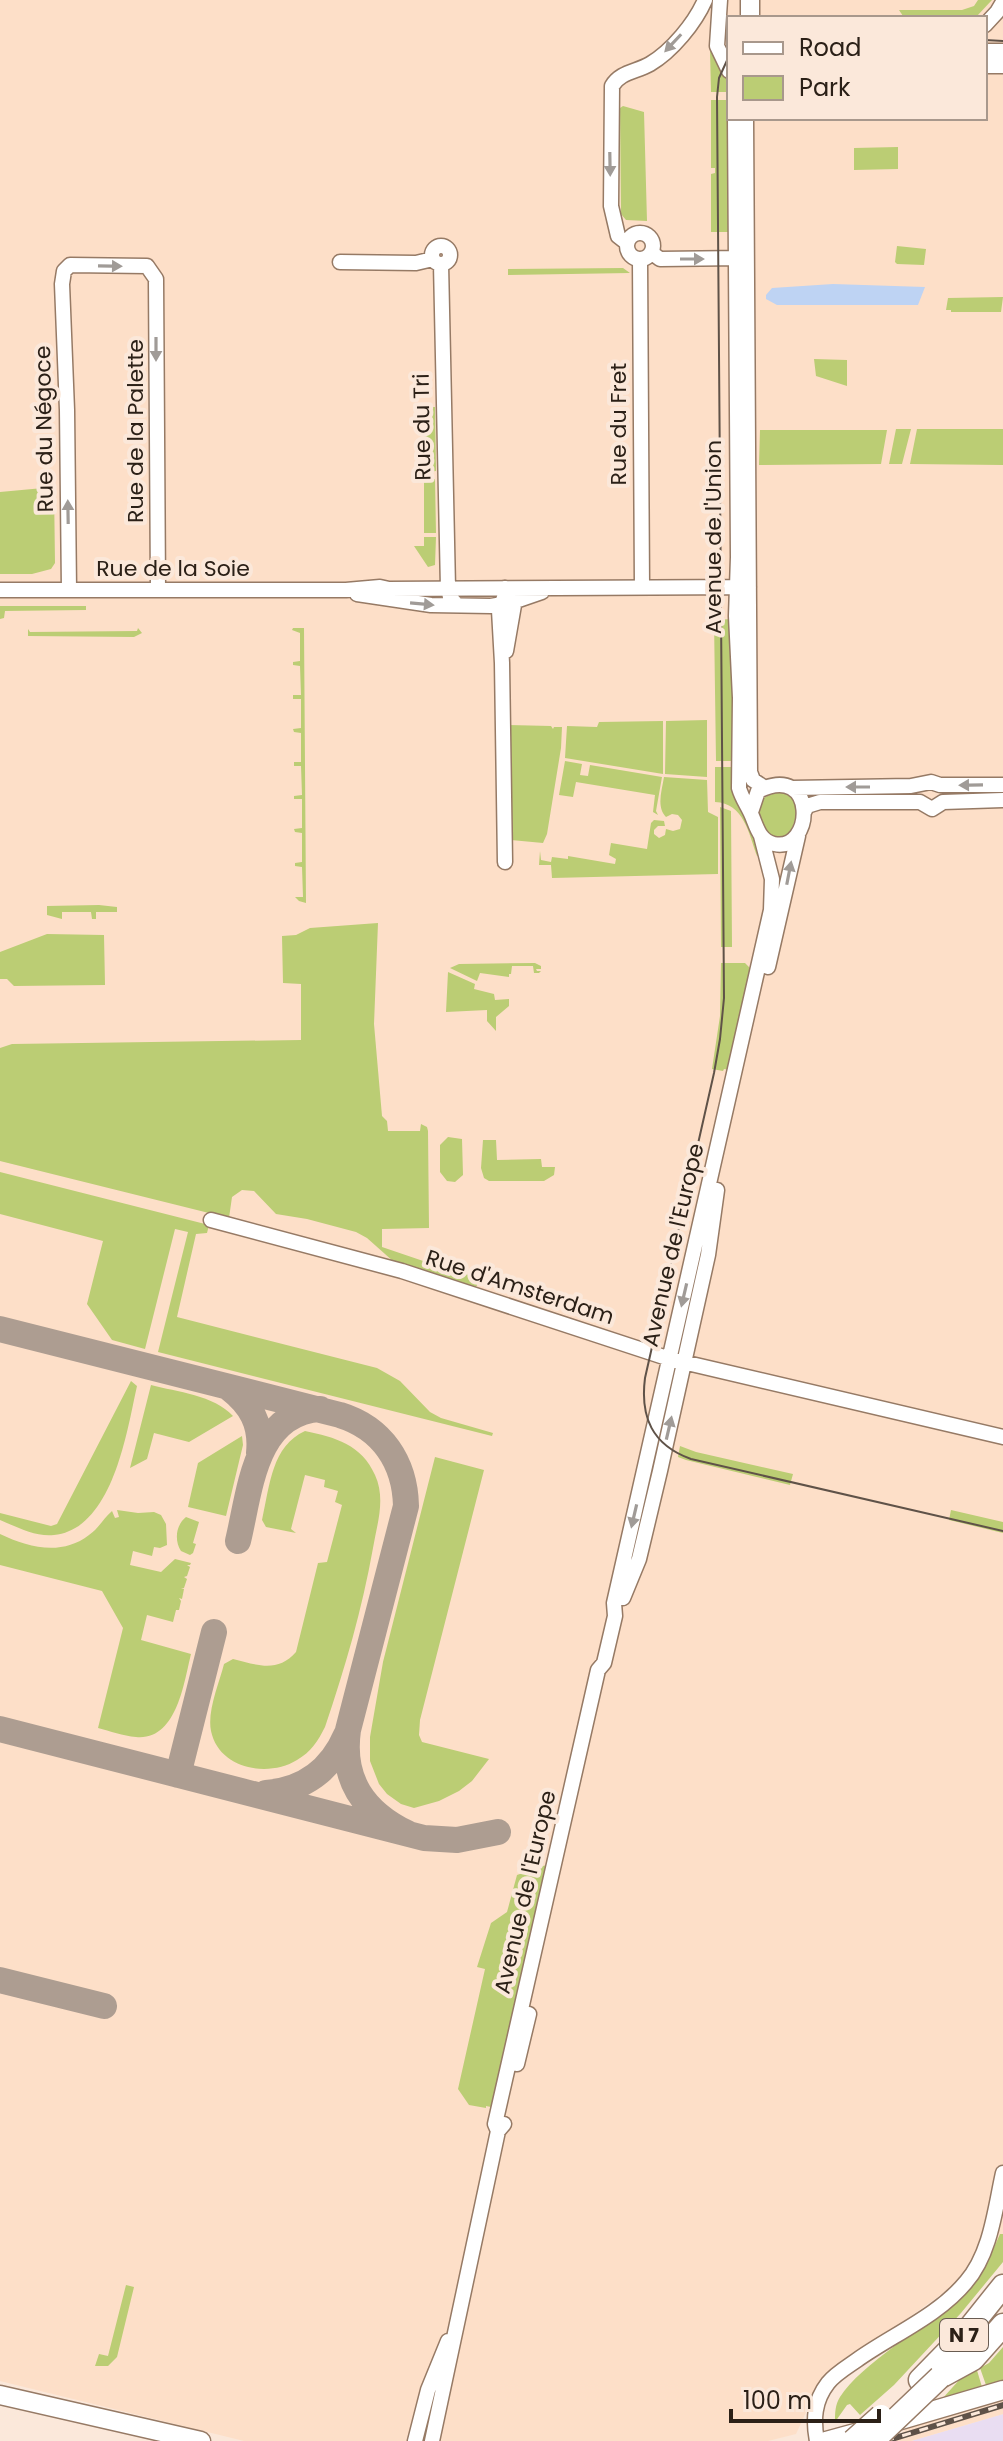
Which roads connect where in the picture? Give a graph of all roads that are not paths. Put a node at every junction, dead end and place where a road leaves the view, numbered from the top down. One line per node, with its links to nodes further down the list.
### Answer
1 (720, 0): 5 (street)
2 (1003, 2): 4 (street)
3 (703, 5): 9 (street, one-way to 9)
4 (987, 24)
5 (723, 32): 6 (street)
6 (727, 67)
7 (735, 120): 12 (street, Avenue de l'Union)
8 (746, 120): 12 (street, Avenue de l'Union)
9 (627, 243): 10 (street); 10 (street)
10 (646, 256): 12 (street, one-way to 12); 18 (street, Rue du Fret)
11 (466, 258): 13 (street)
12 (741, 258): 16 (street, Avenue de l'Union)
13 (441, 261): 14 (street); 17 (street, Rue du Tri)
14 (340, 262)
15 (153, 272): 20 (street, Rue du Négoce, one-way to 15); 21 (street, Rue de la Palette, one-way to 21)
16 (743, 587): 18 (street, Rue de la Soie); 28 (street, Avenue de l'Union); 33 (street, Avenue de l'Union)
17 (448, 588): 22 (street, Rue de la Soie); 23 (street, Rue de la Soie); 24 (street)
18 (642, 588): 23 (street, Rue de la Soie)
19 (0, 590): 20 (street, Rue de la Soie)
20 (69, 590): 21 (street, Rue de la Soie)
21 (158, 590): 22 (street, Rue de la Soie)
22 (346, 590): 24 (street, Rue de la Soie, one-way to 24)
23 (506, 598): 24 (street, Rue de la Soie); 37 (street)
24 (457, 605)
25 (940, 785): 26 (street, one-way to 25); 27 (street); 32 (street)
26 (1003, 785)
27 (923, 786): 29 (street, one-way to 29); 31 (street)
28 (765, 788): 29 (street); 33 (street)
29 (792, 788): 34 (street)
30 (1003, 800): 32 (street)
31 (920, 802): 32 (street); 34 (street)
32 (943, 802)
33 (751, 812): 36 (street)
34 (804, 812): 35 (street)
35 (798, 834): 36 (street); 39 (street, Avenue de l'Europe, one-way to 35)
36 (761, 836): 39 (street, Avenue de l'Europe, one-way to 39)
37 (505, 862)
38 (211, 1220): 39 (street, Rue d'Amsterdam)
39 (677, 1361): 40 (street, Rue d'Amsterdam); 46 (street, Avenue de l'Europe)
40 (1003, 1437)
41 (1003, 2173): 52 (street)
42 (1003, 2286): 45 (highway, N 7)
43 (1003, 2307): 45 (highway, N 7)
44 (1003, 2325): 45 (highway)
45 (930, 2378): 54 (highway, N 7, bridge); 55 (highway, N 7, bridge)
46 (439, 2379): 50 (street); 51 (street)
47 (1003, 2390): 53 (main road)
48 (0, 2395): 49 (main road)
49 (197, 2441)
50 (415, 2441)
51 (432, 2441)
52 (817, 2441)
53 (826, 2441)
54 (853, 2441)
55 (873, 2441)

